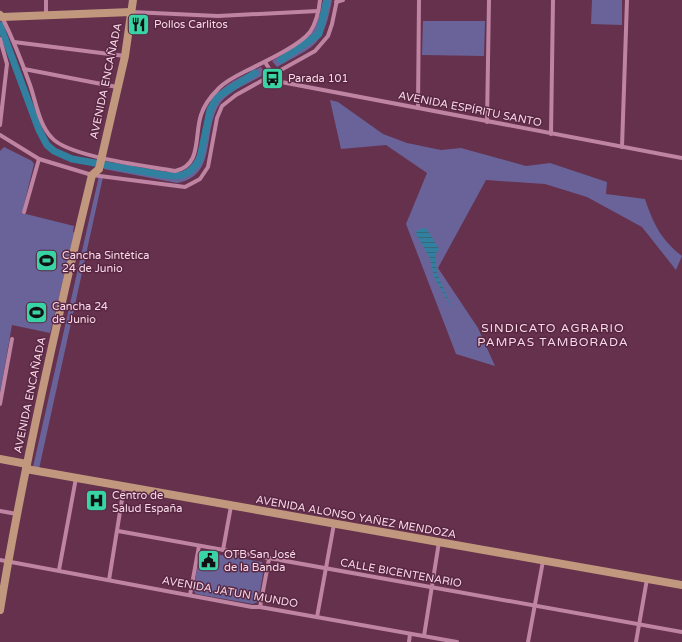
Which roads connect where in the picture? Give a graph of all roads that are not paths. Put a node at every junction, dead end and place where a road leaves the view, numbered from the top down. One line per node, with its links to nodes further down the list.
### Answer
1 (46, 0): 12 (street)
2 (133, 0): 11 (street, AVENIDA ENCAÑADA)
3 (320, 0): 10 (street)
4 (344, 0): 9 (street)
5 (419, 0): 21 (street)
6 (488, 0): 22 (street)
7 (553, 0): 24 (street)
8 (626, 0): 26 (street)
9 (336, 1): 19 (street)
10 (318, 11): 11 (street); 17 (street)
11 (131, 12): 12 (street); 16 (street, AVENIDA ENCAÑADA)
12 (46, 15): 13 (street)
13 (1, 16): 15 (street)
14 (0, 39): 23 (street)
15 (14, 42): 16 (street); 18 (street)
16 (125, 56): 20 (street, AVENIDA ENCAÑADA)
17 (265, 62): 19 (street); 29 (street)
18 (24, 69): 20 (street); 29 (street)
19 (273, 75): 21 (street, AVENIDA ESPÍRITU SANTO); 30 (street)
20 (118, 87): 29 (street, AVENIDA ENCAÑADA)
21 (418, 108): 22 (street, AVENIDA ESPÍRITU SANTO)
22 (487, 122): 24 (street, AVENIDA ESPÍRITU SANTO)
23 (0, 125)
24 (551, 134): 26 (street, AVENIDA ESPÍRITU SANTO)
25 (0, 135): 28 (street)
26 (622, 147): 27 (street, AVENIDA ESPÍRITU SANTO)
27 (682, 158)
28 (38, 159): 30 (street); 31 (street)
29 (100, 163): 30 (street)
30 (92, 175): 35 (street, AVENIDA ENCAÑADA)
31 (24, 212)
32 (12, 339): 33 (street)
33 (0, 404)
34 (0, 459): 35 (street, AVENIDA ALONSO YAÑEZ MENDOZA)
35 (26, 467): 36 (street, AVENIDA ALONSO YAÑEZ MENDOZA); 40 (street, AVENIDA ENCAÑADA)
36 (76, 478): 37 (street, AVENIDA ALONSO YAÑEZ MENDOZA); 50 (street)
37 (124, 487): 38 (street, AVENIDA ALONSO YAÑEZ MENDOZA); 42 (street)
38 (231, 506): 41 (street, AVENIDA ALONSO YAÑEZ MENDOZA); 45 (street)
39 (0, 511): 40 (street)
40 (17, 514): 47 (street, AVENIDA ENCAÑADA)
41 (334, 524): 43 (street, AVENIDA ALONSO YAÑEZ MENDOZA); 49 (street)
42 (118, 531): 44 (street, CALLE BICENTENARIO); 52 (street)
43 (439, 542): 48 (street, AVENIDA ALONSO YAÑEZ MENDOZA); 54 (street)
44 (199, 546): 45 (street, CALLE BICENTENARIO); 55 (street)
45 (223, 550): 46 (street, CALLE BICENTENARIO)
46 (270, 559): 49 (street, CALLE BICENTENARIO); 57 (street)
47 (4, 561): 50 (street, AVENIDA JATUN MUNDO); 58 (street, AVENIDA ENCAÑADA)
48 (543, 561): 51 (street, AVENIDA ALONSO YAÑEZ MENDOZA); 56 (street)
49 (325, 569): 54 (street, CALLE BICENTENARIO); 59 (street)
50 (59, 570): 52 (street, AVENIDA JATUN MUNDO)
51 (647, 579): 53 (street, AVENIDA ALONSO YAÑEZ MENDOZA); 60 (street)
52 (109, 580): 55 (street, AVENIDA JATUN MUNDO)
53 (682, 585)
54 (431, 588): 56 (street, CALLE BICENTENARIO); 63 (street)
55 (190, 595): 57 (street, AVENIDA JATUN MUNDO)
56 (534, 606): 60 (street, CALLE BICENTENARIO); 66 (street)
57 (260, 607): 59 (street, AVENIDA JATUN MUNDO)
58 (0, 610)
59 (317, 617): 62 (street, AVENIDA JATUN MUNDO)
60 (639, 624): 61 (street, CALLE BICENTENARIO); 67 (street)
61 (682, 632)
62 (410, 634): 63 (street, AVENIDA JATUN MUNDO); 64 (street)
63 (424, 636): 65 (street, AVENIDA JATUN MUNDO)
64 (409, 642)
65 (457, 642)
66 (528, 642)
67 (636, 642)

